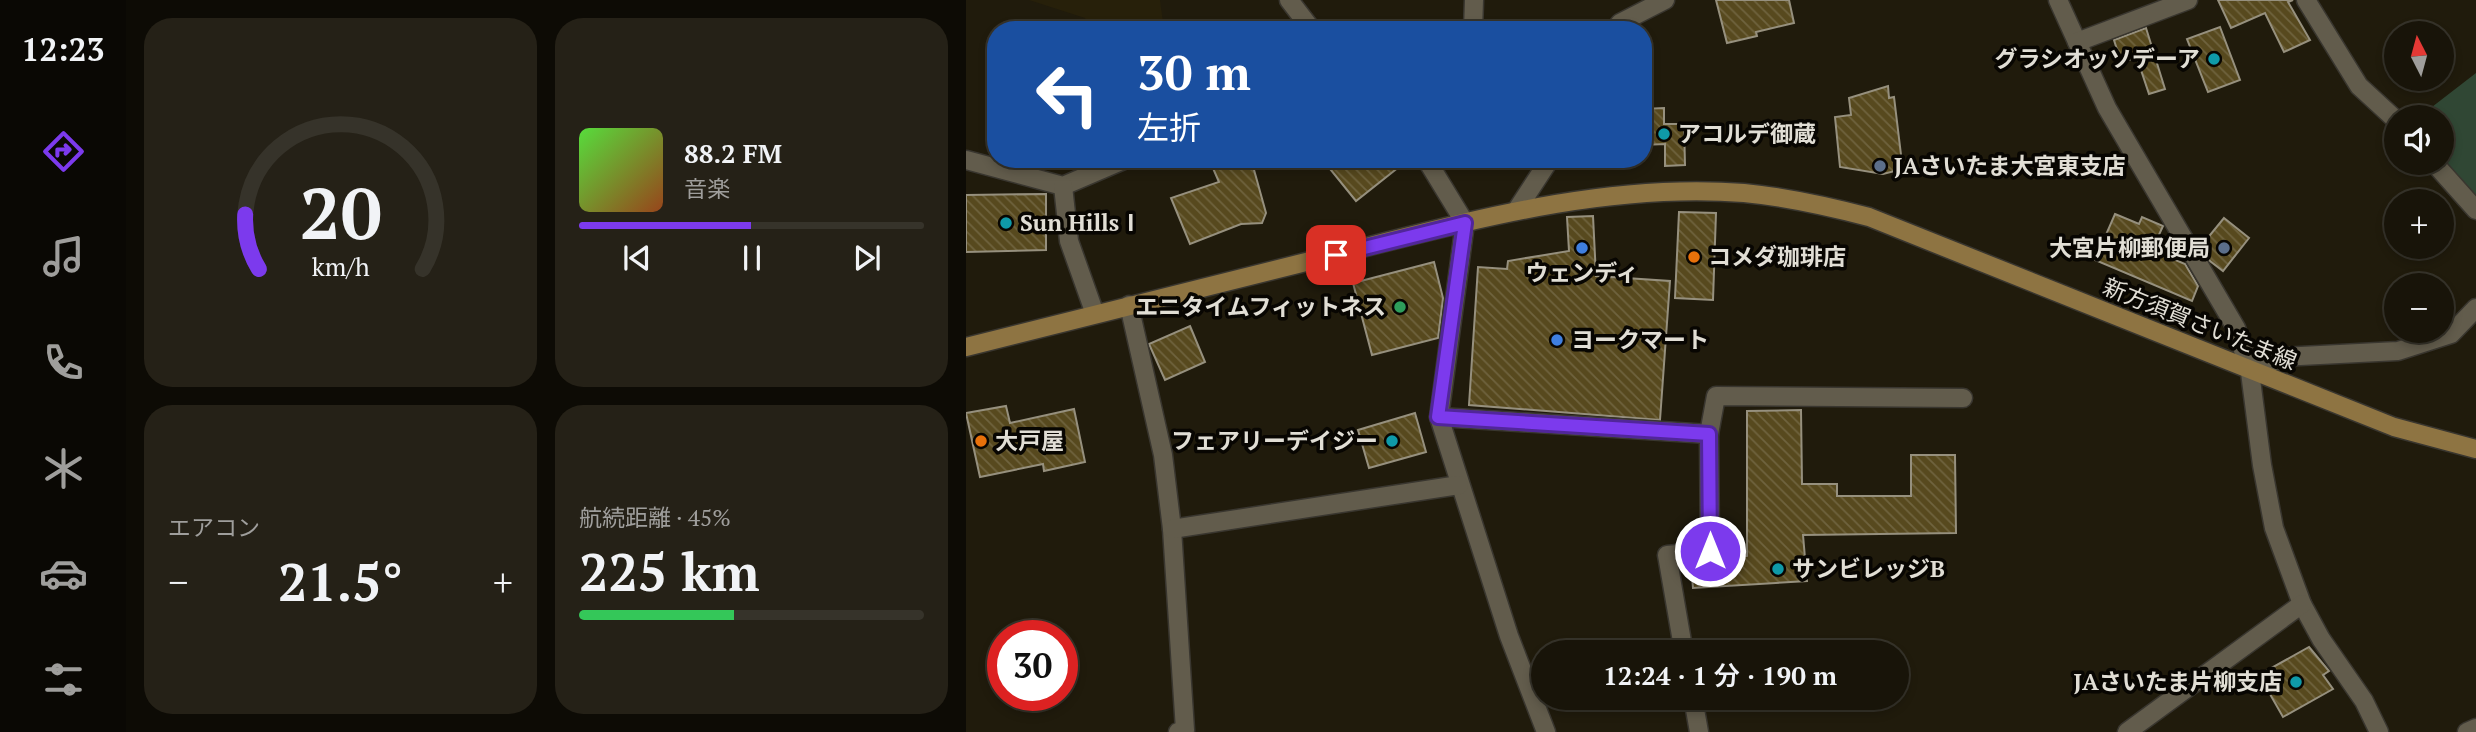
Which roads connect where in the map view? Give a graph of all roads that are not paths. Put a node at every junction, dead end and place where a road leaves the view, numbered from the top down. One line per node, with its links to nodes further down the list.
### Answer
1 (1289, 0): 7 (street)
2 (1474, 0): 8 (street)
3 (1665, 0): 9 (street)
4 (2058, 0): 10 (street)
5 (2188, 0): 10 (street)
6 (2306, 0): 11 (street)
7 (1304, 21)
8 (1473, 21)
9 (1624, 21)
10 (2077, 42): 27 (street)
11 (2384, 109)
12 (966, 160): 13 (street)
13 (987, 166)
14 (996, 168): 19 (street)
15 (1105, 168): 19 (street)
16 (1431, 168): 22 (street)
17 (1544, 168): 21 (street)
18 (2445, 175): 20 (street)
19 (1063, 186): 25 (street)
20 (2476, 210)
21 (1516, 212): 22 (main road, 新方須賀さいたま線); 27 (main road, 新方須賀さいたま線)
22 (1465, 223): 23 (main road, 新方須賀さいたま線); 29 (street)
23 (1129, 305): 25 (main road, 新方須賀さいたま線); 33 (street)
24 (2476, 308): 27 (street)
25 (1095, 314): 26 (main road, 新方須賀さいたま線)
26 (966, 347)
27 (2250, 372): 31 (main road, 新方須賀さいたま線); 34 (street)
28 (1963, 398): 30 (street)
29 (1438, 417): 30 (street); 32 (street)
30 (1709, 434): 35 (street)
31 (2476, 449)
32 (1459, 485): 33 (street); 39 (street)
33 (1171, 529): 38 (street)
34 (2302, 604): 41 (street); 42 (street)
35 (1683, 640)
36 (1695, 710): 40 (street)
37 (2476, 728): 43 (street)
38 (1178, 732)
39 (1546, 732)
40 (1699, 732)
41 (2127, 732)
42 (2379, 732)
43 (2467, 732)

